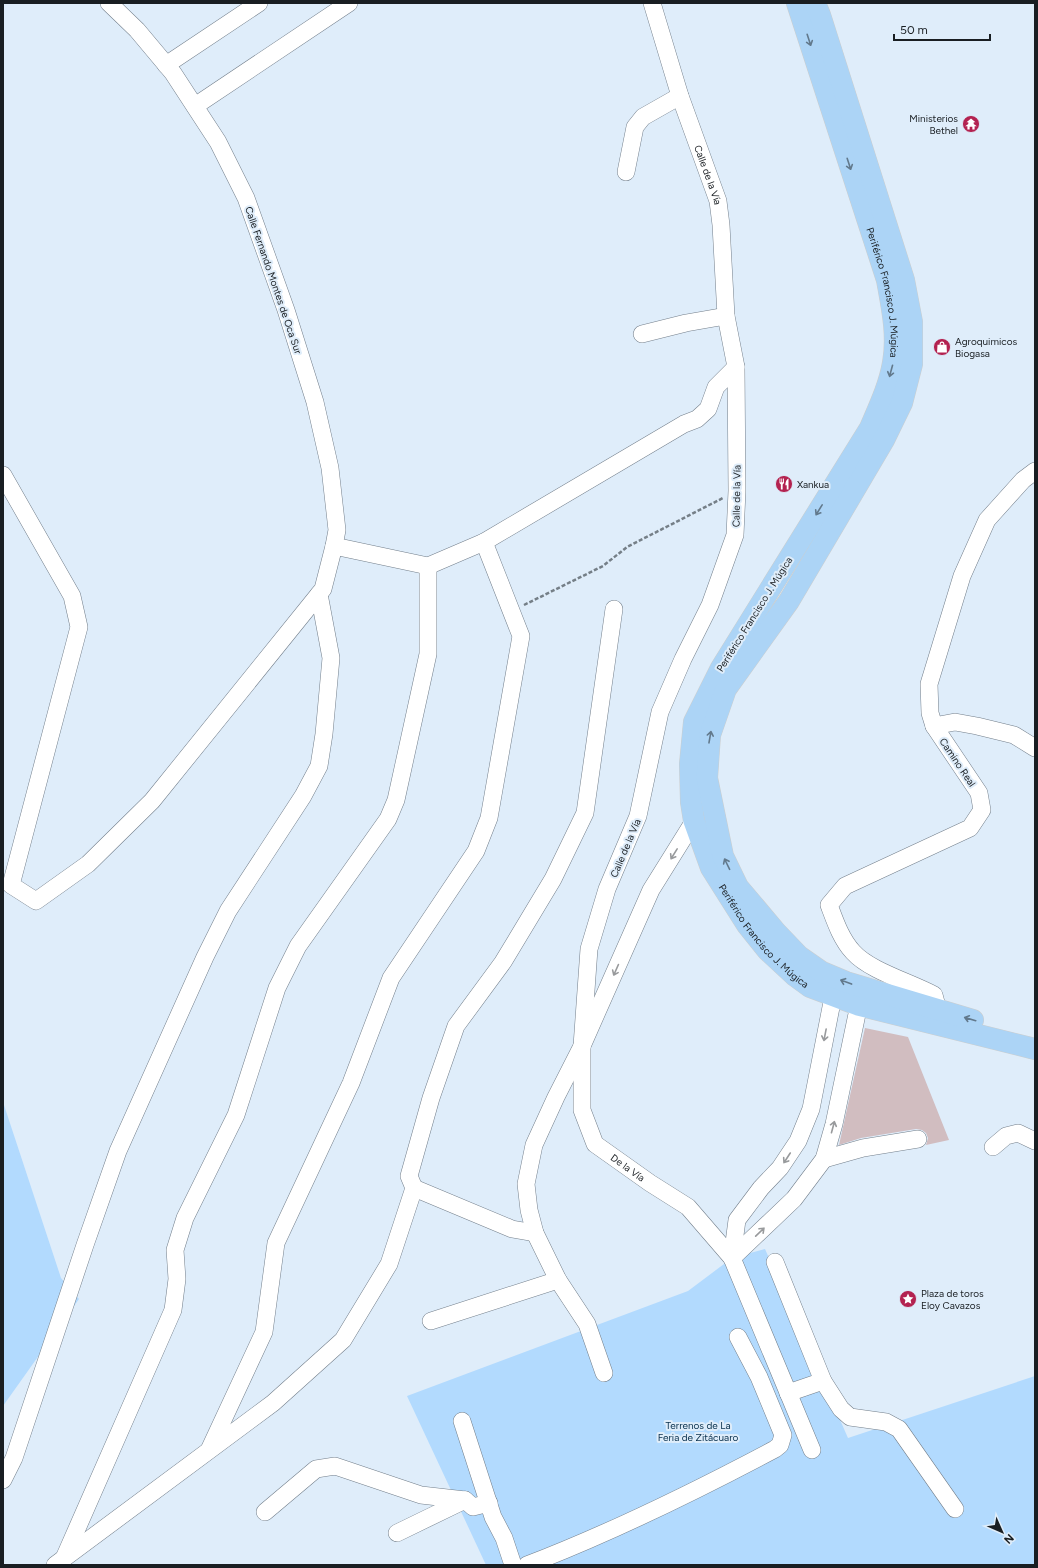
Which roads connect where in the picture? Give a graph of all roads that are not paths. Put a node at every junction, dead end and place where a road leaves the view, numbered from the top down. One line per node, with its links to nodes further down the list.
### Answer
1 (109, 3): 7 (street, Calle Fernando Montes de Oca Sur)
2 (259, 3): 7 (street)
3 (349, 3): 9 (street)
4 (652, 3): 8 (street, Calle de la Vía)
5 (797, 3): 23 (main road, Periférico Francisco J. Múgica, one-way to 23)
6 (815, 3): 26 (main road, Periférico Francisco J. Múgica, one-way to 6)
7 (166, 65): 9 (street, Calle Fernando Montes de Oca Sur)
8 (680, 96): 10 (street); 11 (street, Calle de la Vía)
9 (195, 106): 17 (street, Calle Fernando Montes de Oca Sur)
10 (626, 172)
11 (726, 316): 12 (street); 13 (street, Calle de la Vía)
12 (642, 334)
13 (736, 367): 16 (street); 28 (street, Calle de la Vía)
14 (1035, 471): 21 (street, Camino Real)
15 (3, 475): 19 (street)
16 (484, 542): 18 (street); 47 (street)
17 (334, 546): 18 (street); 19 (street, Calle Fernando Montes de Oca Sur)
18 (428, 566): 55 (street)
19 (319, 594): 49 (street)
20 (614, 609): 34 (street)
21 (934, 726): 22 (street); 26 (street, Camino Real)
22 (1035, 748)
23 (694, 821): 24 (main road, Periférico Francisco J. Múgica); 28 (street, one-way to 28)
24 (833, 997): 25 (main road, Periférico Francisco J. Múgica); 36 (street, one-way to 36)
25 (858, 1005): 29 (main road, Periférico Francisco J. Múgica); 33 (street, one-way to 25)
26 (938, 1010): 27 (main road, Periférico Francisco J. Múgica, one-way to 26)
27 (1035, 1037)
28 (582, 1046): 35 (street); 36 (street, De la Vía)
29 (1035, 1049)
30 (918, 1139): 33 (street)
31 (1035, 1141): 32 (street)
32 (993, 1147)
33 (824, 1159): 36 (street, one-way to 33)
34 (414, 1188): 35 (street); 47 (street)
35 (535, 1233): 38 (street)
36 (732, 1258): 41 (street)
37 (775, 1262): 44 (street)
38 (558, 1280): 39 (street); 42 (street)
39 (431, 1321)
40 (738, 1337): 43 (street)
41 (777, 1368): 43 (street); 45 (street)
42 (604, 1373)
43 (759, 1377): 57 (street)
44 (822, 1381): 45 (street); 52 (street)
45 (788, 1393): 48 (street)
46 (462, 1420): 51 (street)
47 (210, 1448): 55 (street)
48 (812, 1450)
49 (3, 1480)
50 (465, 1500): 51 (street); 53 (street); 54 (street)
51 (488, 1503): 56 (street)
52 (955, 1509)
53 (265, 1512)
54 (397, 1533)
55 (60, 1562)
56 (513, 1565)
57 (527, 1565)

